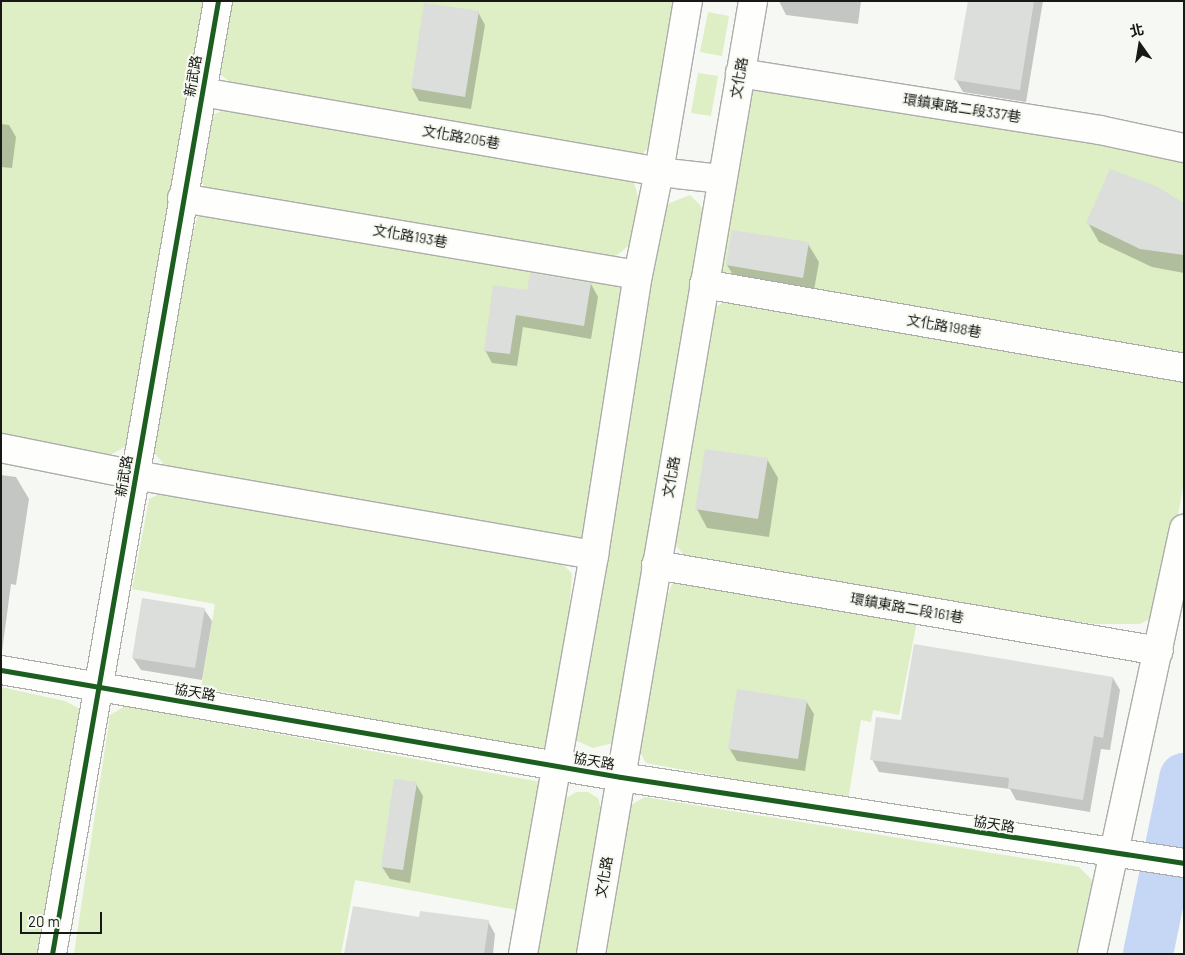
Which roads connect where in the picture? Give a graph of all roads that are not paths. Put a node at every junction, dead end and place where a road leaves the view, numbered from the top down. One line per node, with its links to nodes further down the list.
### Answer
1 (218, 1): 5 (street, 新武路)
2 (688, 1): 7 (street)
3 (753, 1): 4 (street, 文化路)
4 (740, 73): 6 (street, 環鎮東路二段337巷); 8 (street, 文化路)
5 (202, 92): 7 (street, 文化路205巷); 9 (street, 新武路)
6 (1184, 148)
7 (659, 172): 8 (street, 文化路205巷); 10 (street)
8 (721, 179): 11 (street, 文化路)
9 (182, 198): 10 (street, 文化路193巷); 14 (street, 新武路)
10 (638, 275): 16 (street)
11 (704, 284): 12 (street, 文化路198巷); 17 (street, 文化路)
12 (1184, 368)
13 (1, 448): 14 (street)
14 (135, 475): 16 (street); 20 (street, 新武路)
15 (1184, 529): 18 (street)
16 (594, 555): 21 (street)
17 (656, 565): 18 (street, 環鎮東路二段161巷); 22 (street, 文化路)
18 (1158, 651): 23 (street)
19 (1, 670): 20 (street, 協天路)
20 (99, 687): 21 (street, 協天路); 25 (street, 新武路)
21 (558, 766): 22 (street, 協天路); 26 (street)
22 (621, 777): 23 (street, 協天路); 27 (street, 文化路)
23 (1122, 855): 24 (street, 協天路); 28 (street)
24 (1182, 863)
25 (52, 954)
26 (524, 954)
27 (591, 954)
28 (1092, 954)

